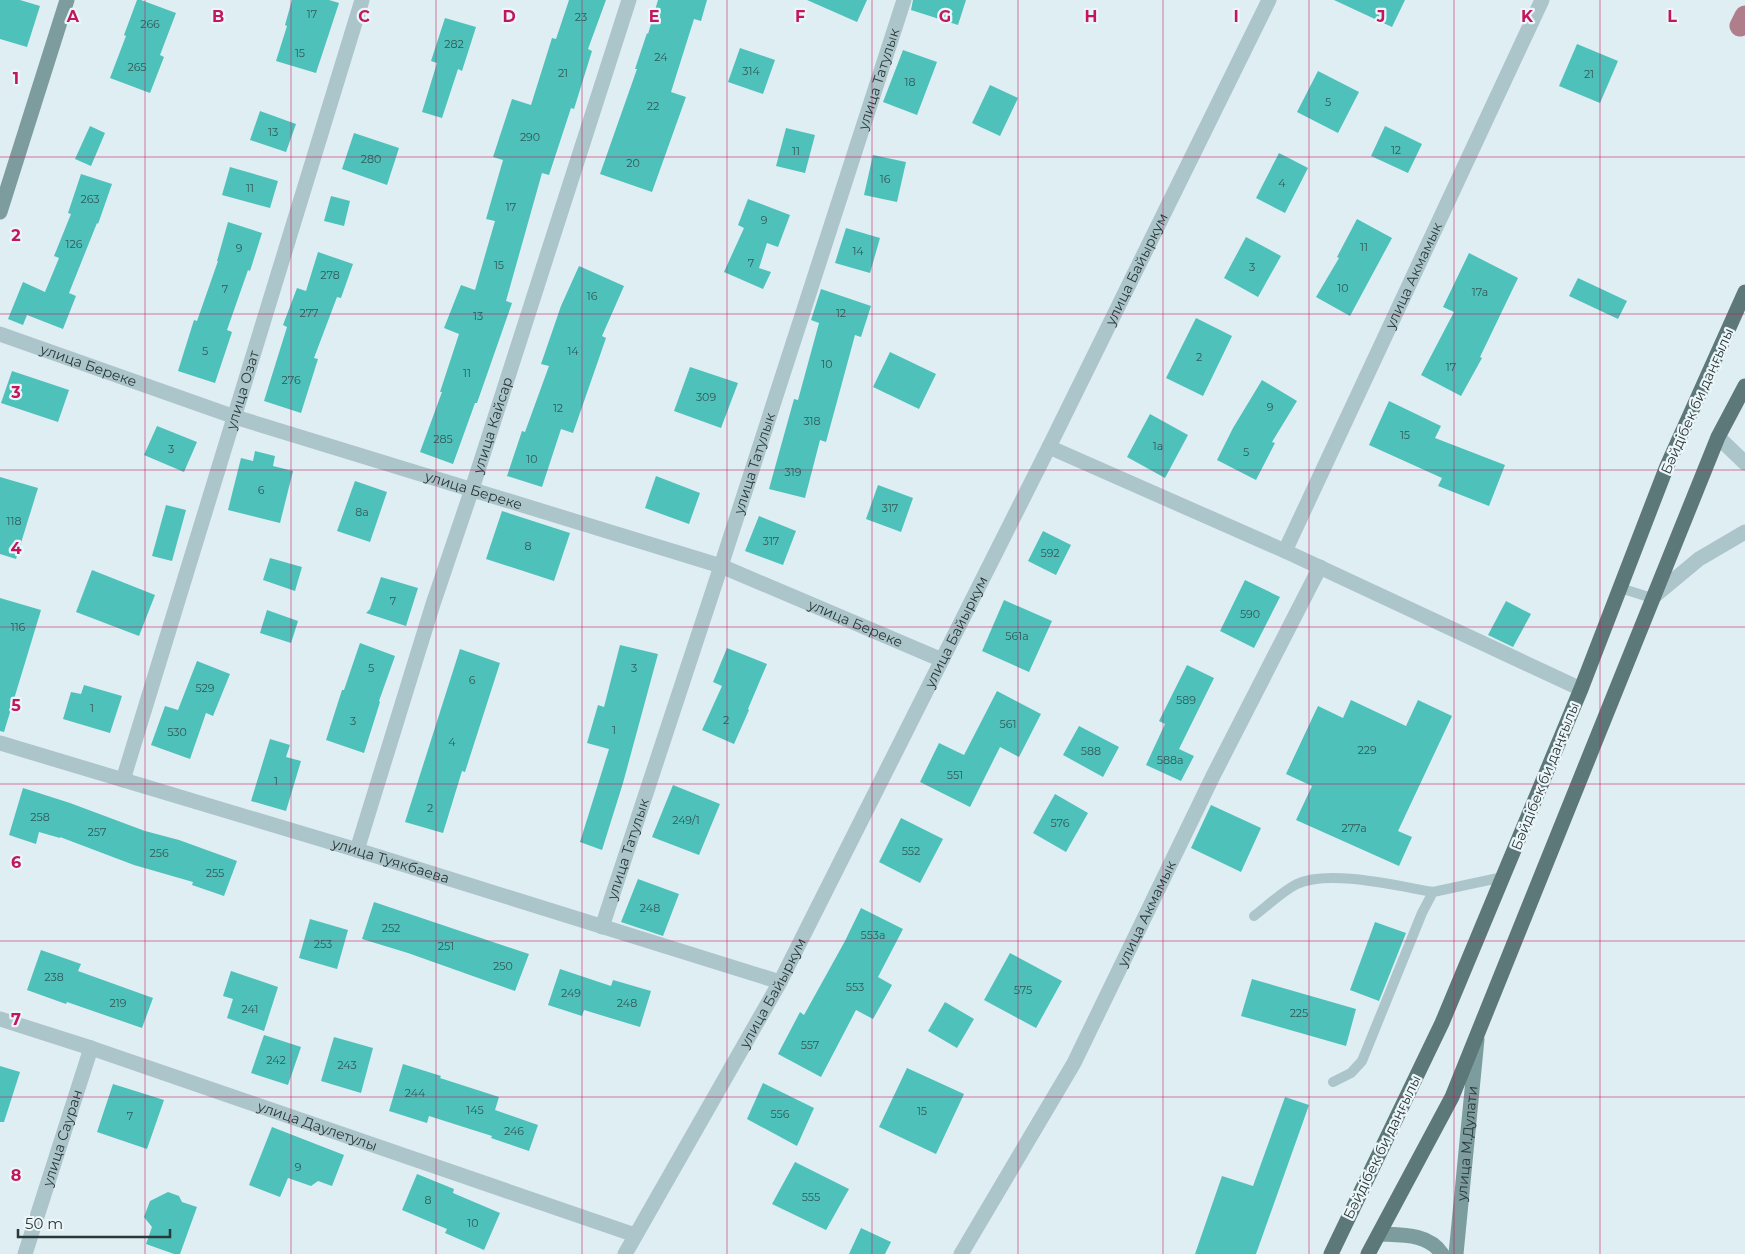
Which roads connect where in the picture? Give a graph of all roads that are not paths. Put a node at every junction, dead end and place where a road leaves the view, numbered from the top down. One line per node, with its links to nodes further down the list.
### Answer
1 (66, 0): 7 (main road)
2 (362, 0): 12 (street, улица Озат)
3 (629, 0): 16 (street, улица Кайсар)
4 (904, 0): 19 (street, улица Татулык)
5 (1269, 0): 14 (street, улица Байыркум)
6 (1542, 0): 18 (street, улица Акмамык)
7 (5, 177): 8 (main road)
8 (0, 212)
9 (1745, 292): 21 (main road, Бәйдібек би даңғылы)
10 (0, 334): 12 (street, улица Береке)
11 (1745, 386): 13 (main road)
12 (235, 417): 16 (street, улица Береке); 26 (street, улица Озат)
13 (1718, 437): 15 (street); 22 (main road)
14 (1049, 447): 18 (street); 23 (street, улица Байыркум)
15 (1745, 463)
16 (472, 489): 19 (street, улица Береке); 27 (street, улица Кайсар)
17 (1745, 532): 22 (street)
18 (1285, 551): 20 (street)
19 (721, 566): 23 (street, улица Береке); 31 (street, улица Татулык)
20 (1320, 567): 24 (street); 41 (street, улица Акмамык)
21 (1620, 588): 22 (lane); 24 (main road, Бәйдібек би даңғылы)
22 (1652, 598): 34 (main road)
23 (942, 660): 32 (street, улица Байыркум)
24 (1581, 689): 28 (main road, Бәйдібек би даңғылы)
25 (0, 743): 26 (street, улица Туякбаева)
26 (124, 780): 27 (street, улица Туякбаева)
27 (357, 850): 31 (street, улица Туякбаева)
28 (1503, 877): 29 (lane); 42 (main road, Бәйдібек би даңғылы)
29 (1433, 892): 30 (lane); 36 (lane)
30 (1254, 916)
31 (602, 927): 32 (street, улица Туякбаева)
32 (780, 982): 38 (street, улица Байыркум)
33 (0, 1019): 35 (street, улица Даулетулы)
34 (1478, 1034): 37 (main road); 45 (main road, улица М.Дулати)
35 (91, 1048): 38 (street, улица Даулетулы); 39 (street, улица Сауран)
36 (1333, 1082)
37 (1379, 1234): 43 (main road); 44 (main road)
38 (635, 1235): 40 (street, улица Байыркум)
39 (25, 1254)
40 (625, 1254)
41 (961, 1254)
42 (1331, 1254)
43 (1368, 1254)
44 (1442, 1254)
45 (1456, 1254)

